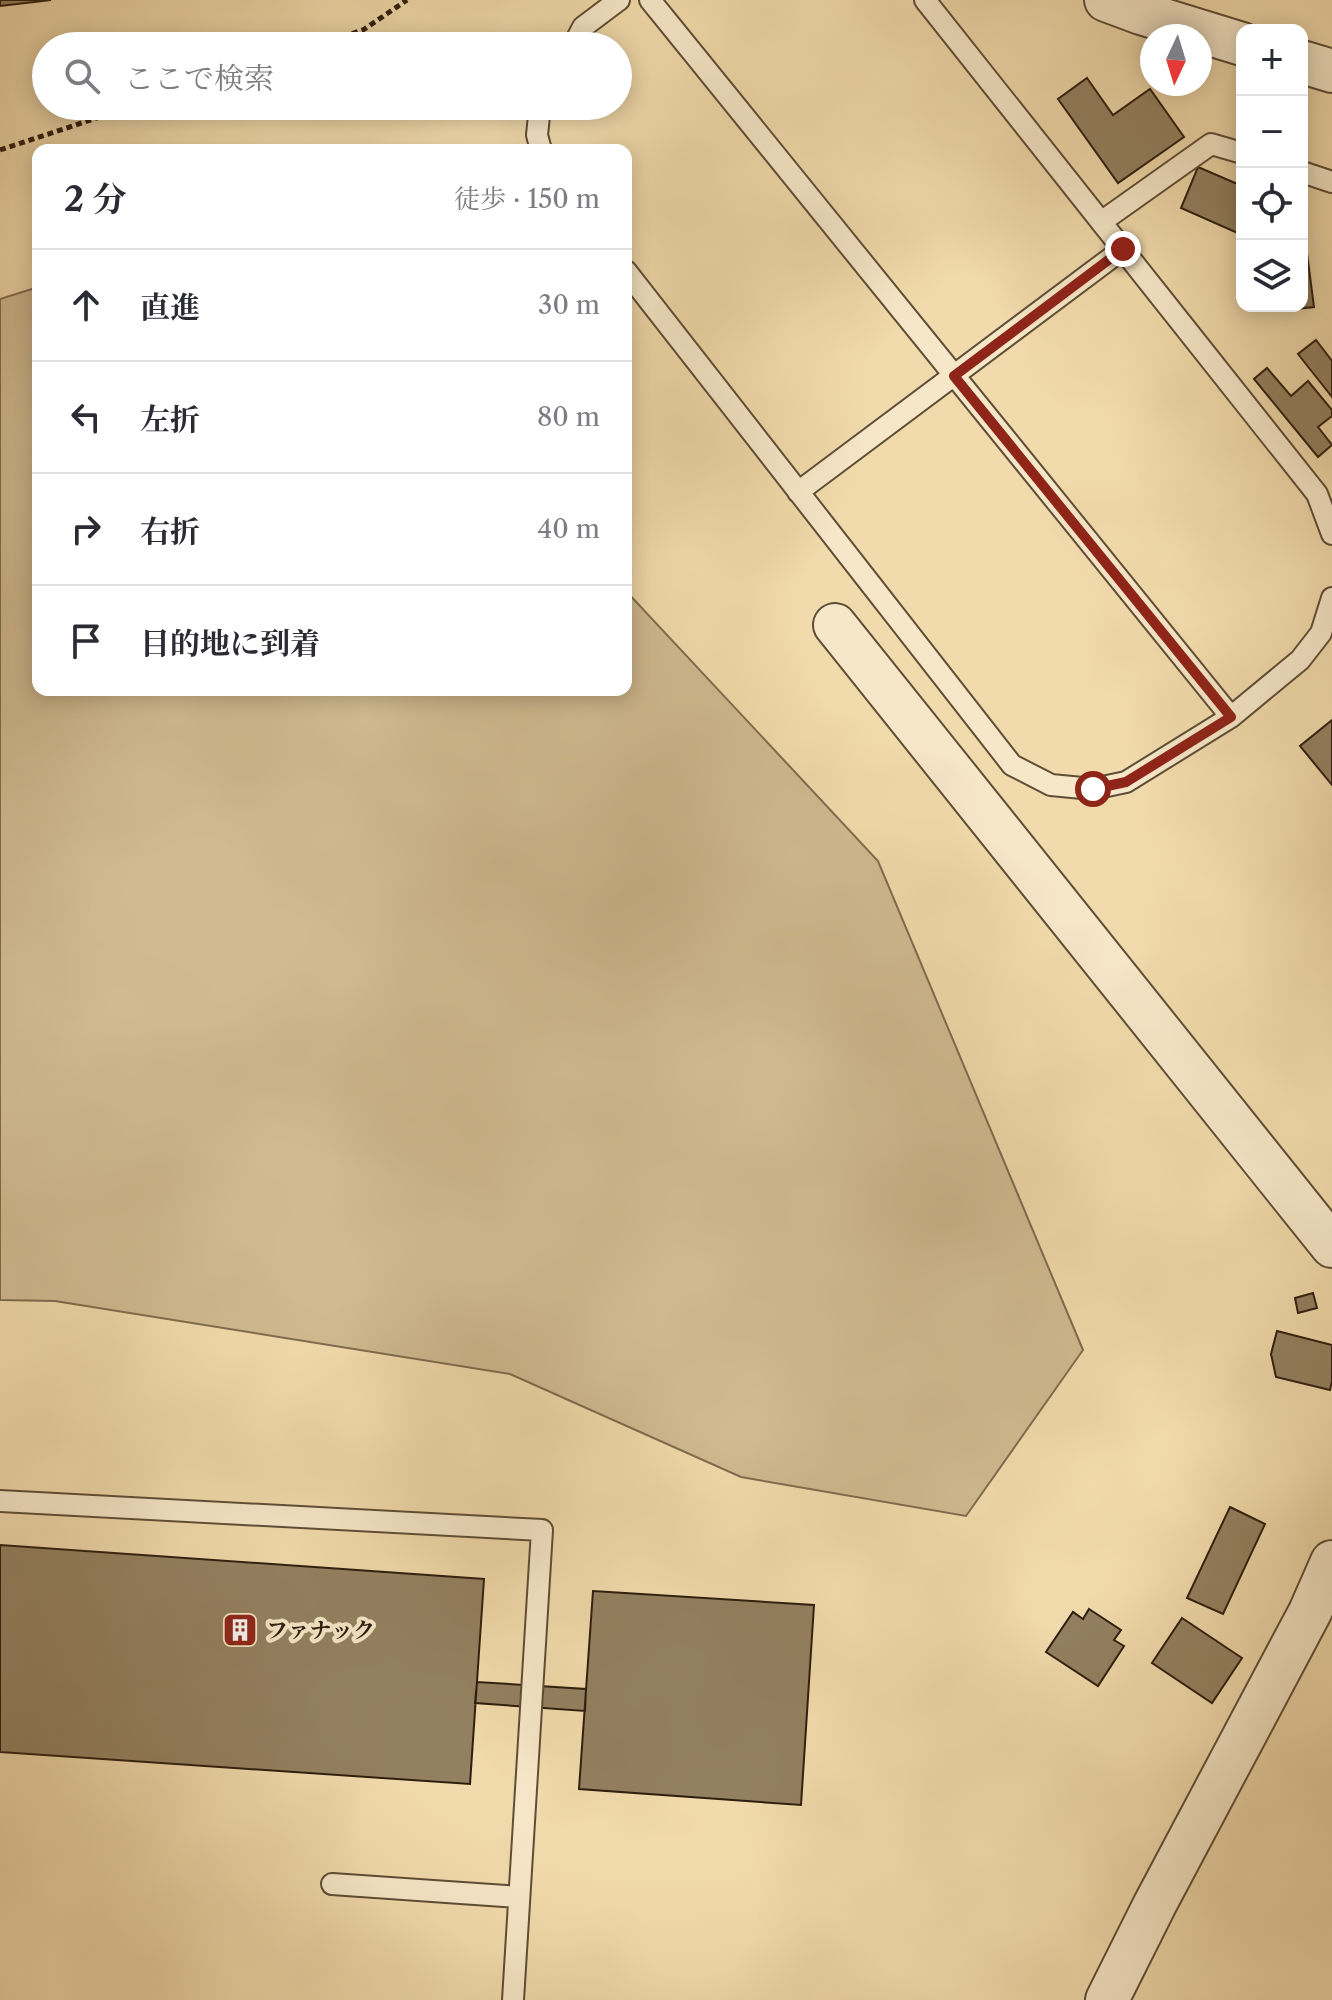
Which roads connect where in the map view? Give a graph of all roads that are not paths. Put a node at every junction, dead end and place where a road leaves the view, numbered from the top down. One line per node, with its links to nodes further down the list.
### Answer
1 (619, 0): 5 (lane)
2 (650, 0): 17 (lane)
3 (925, 0): 14 (lane)
4 (1106, 0): 6 (street)
5 (580, 32)
6 (1236, 42)
7 (1308, 64): 8 (street)
8 (1332, 71)
9 (539, 120): 10 (lane)
10 (539, 144)
11 (1236, 151): 14 (lane)
12 (1308, 174): 13 (lane)
13 (1332, 182)
14 (1101, 222): 15 (lane)
15 (1123, 249): 17 (lane); 19 (lane)
16 (632, 279): 18 (lane)
17 (954, 376): 18 (lane); 22 (lane)
18 (798, 492): 22 (lane)
19 (1332, 534)
20 (1331, 604): 22 (lane)
21 (835, 625): 23 (street)
22 (1231, 717)
23 (1332, 1246)
24 (0, 1501): 27 (lane)
25 (1332, 1562): 29 (street)
26 (332, 1884): 27 (lane)
27 (519, 1897): 28 (lane)
28 (513, 2000)
29 (1107, 2000)

